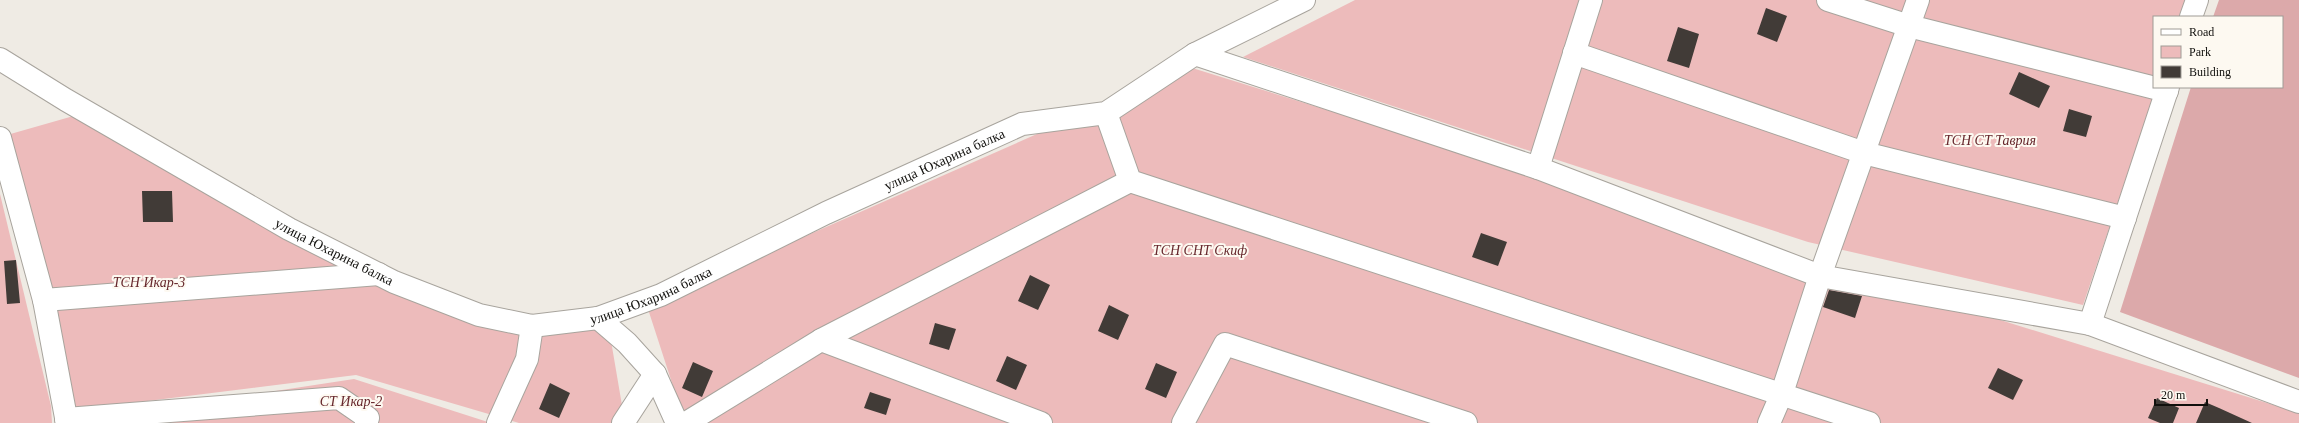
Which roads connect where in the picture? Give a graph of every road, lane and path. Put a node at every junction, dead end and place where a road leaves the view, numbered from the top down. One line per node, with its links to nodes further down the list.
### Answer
1 (1304, 0): 9 (street, улица Юхарина балка)
2 (1591, 0): 8 (street)
3 (1828, 0): 7 (street)
4 (1918, 0): 7 (street)
5 (2197, 0): 6 (street)
6 (2191, 16)
7 (1908, 26): 11 (street); 15 (street)
8 (1574, 53): 15 (street); 16 (street)
9 (1195, 54): 13 (street, улица Юхарина балка); 16 (street)
10 (0, 59): 19 (street, улица Юхарина балка)
11 (2153, 86)
12 (2167, 89): 18 (street)
13 (1106, 113): 17 (street); 22 (street, улица Юхарина балка)
14 (0, 138): 21 (street)
15 (1864, 153): 18 (street); 20 (street)
16 (1538, 168): 20 (street)
17 (1130, 181): 25 (street); 27 (street)
18 (2125, 218): 23 (street)
19 (379, 274): 21 (street); 24 (street, улица Юхарина балка)
20 (1820, 276): 23 (street); 27 (street)
21 (44, 300): 29 (street)
22 (598, 318): 24 (street, улица Юхарина балка); 26 (street)
23 (2090, 324): 28 (street)
24 (532, 326): 31 (street)
25 (821, 340): 34 (street); 35 (street)
26 (655, 374): 32 (street); 33 (street)
27 (1782, 393): 38 (street); 39 (street)
28 (2299, 402)
29 (67, 421): 30 (street)
30 (366, 423)
31 (498, 423)
32 (623, 423)
33 (677, 423)
34 (686, 423)
35 (1041, 423)
36 (1182, 423): 37 (street)
37 (1466, 423)
38 (1769, 423)
39 (1869, 423)

